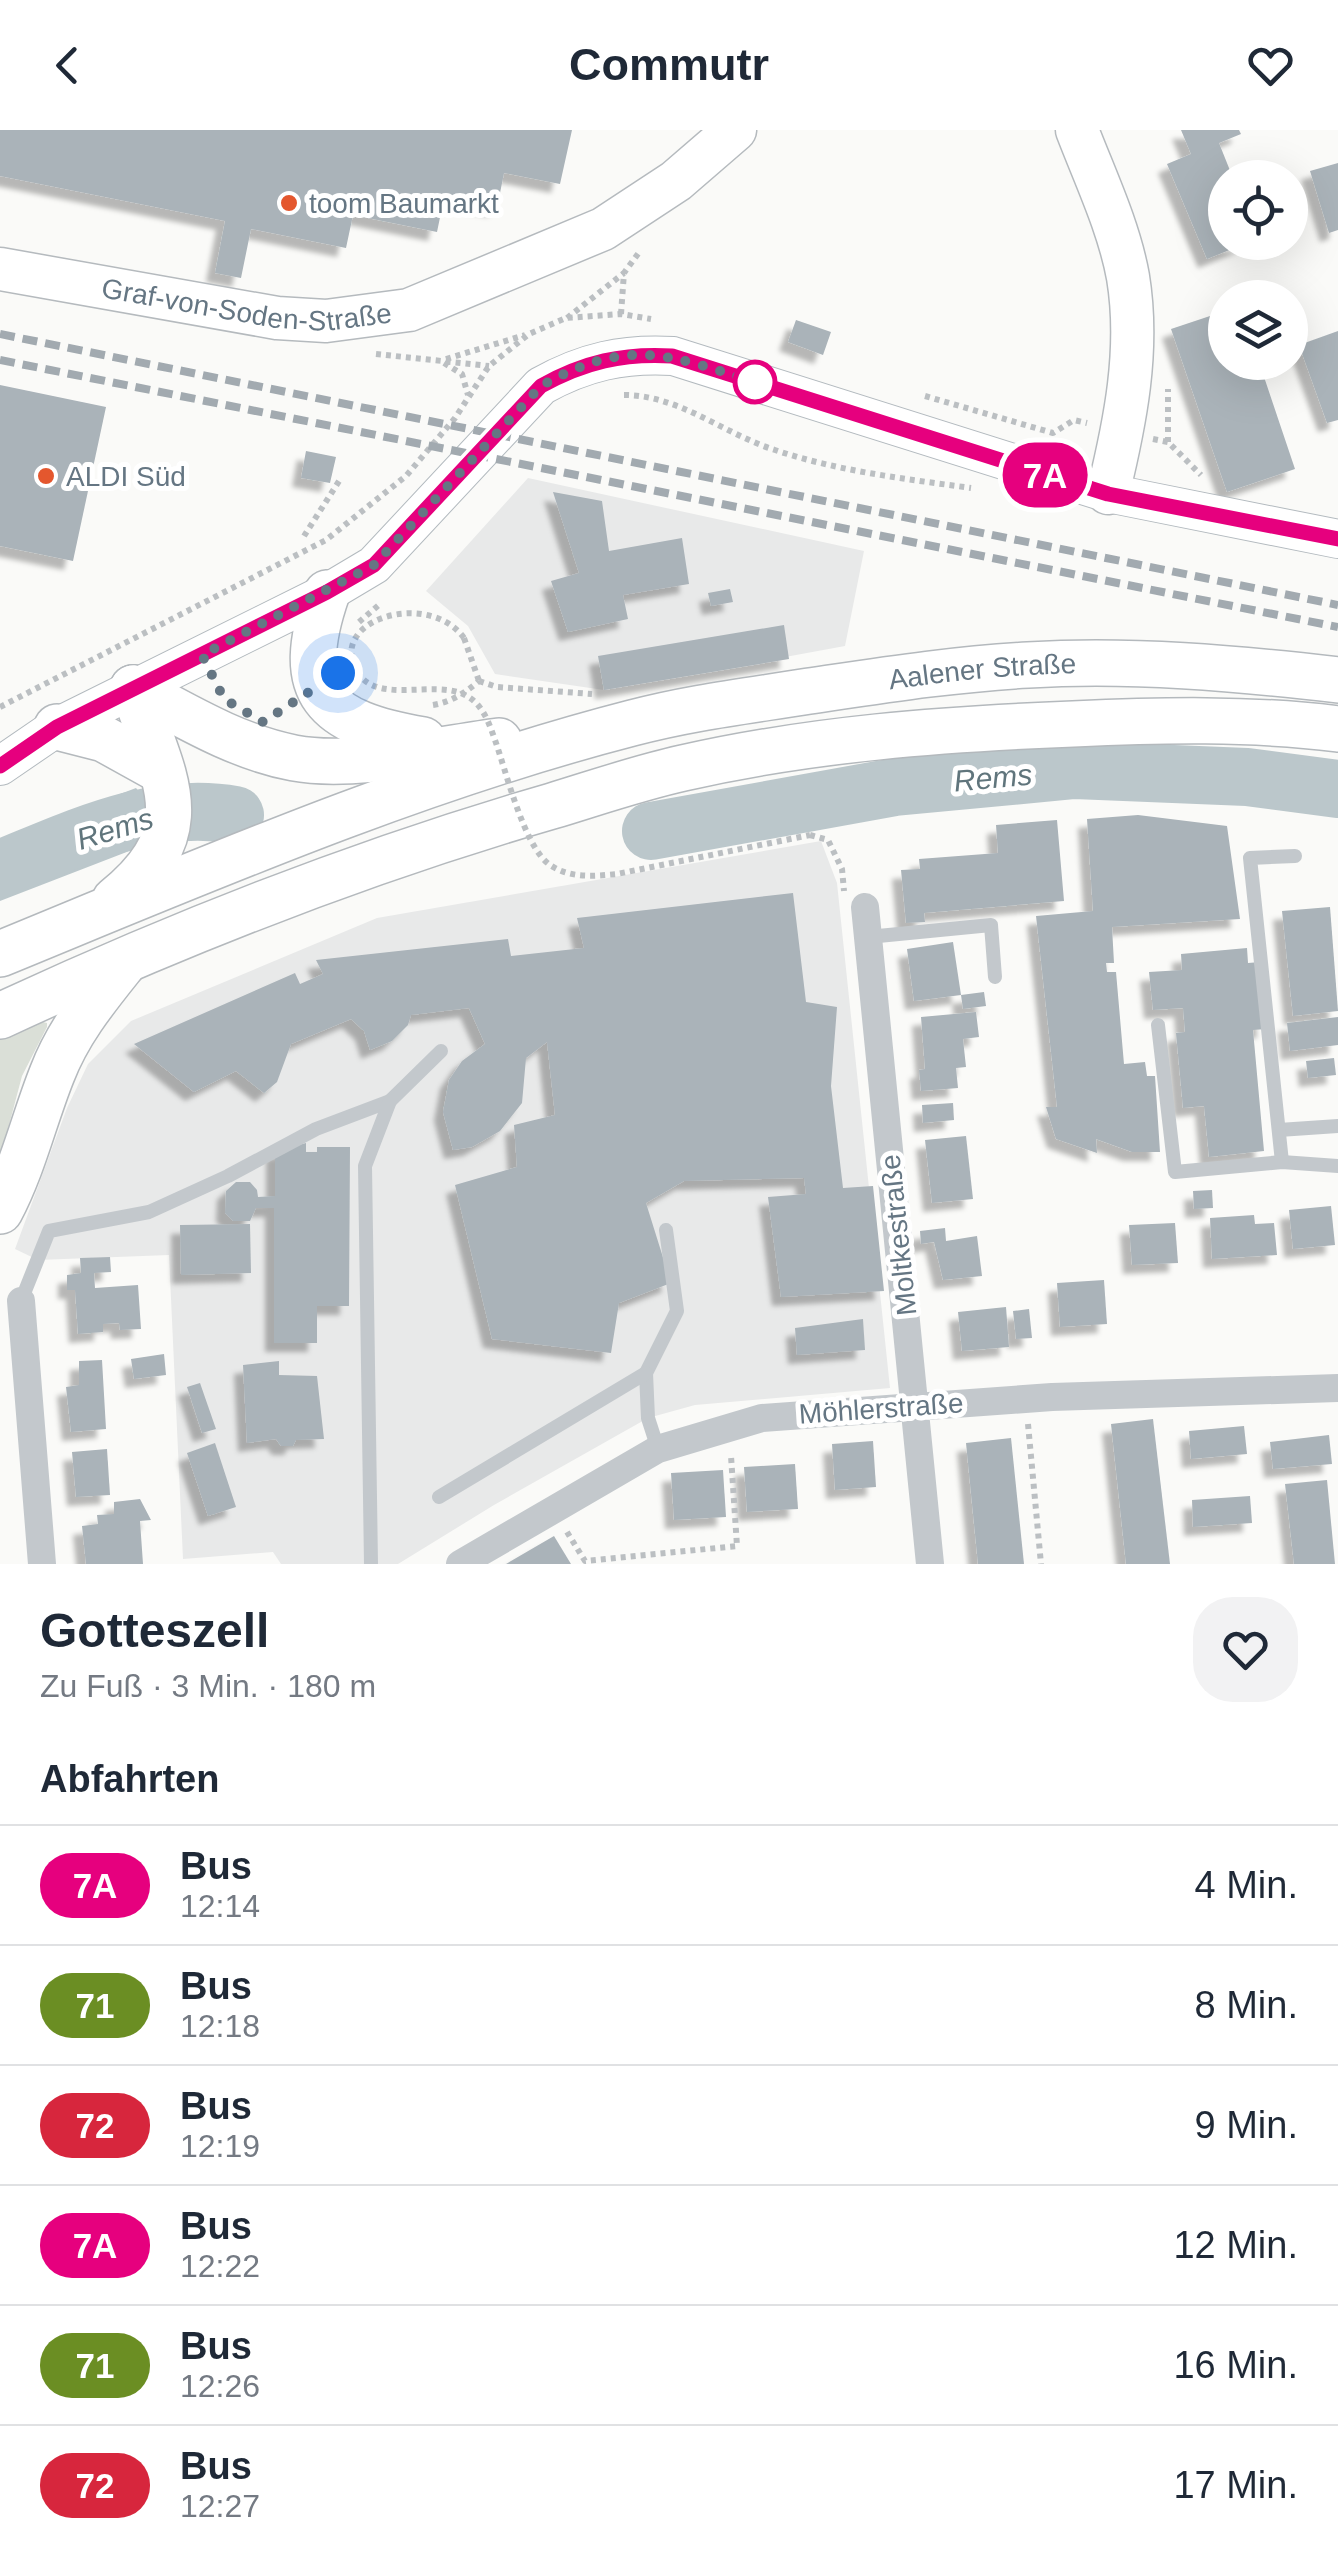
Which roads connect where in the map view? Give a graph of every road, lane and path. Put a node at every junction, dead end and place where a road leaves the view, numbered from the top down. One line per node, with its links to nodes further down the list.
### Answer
1 (735, 130): 6 (main road, Graf-von-Soden-Straße)
2 (1076, 130): 13 (main road)
3 (0, 248): 6 (main road, Graf-von-Soden-Straße)
4 (0, 270): 6 (main road, Graf-von-Soden-Straße)
5 (624, 272): 7 (path)
6 (489, 277)
7 (566, 318)
8 (530, 334): 11 (path)
9 (489, 366): 11 (path)
10 (619, 395): 15 (path)
11 (468, 396): 21 (path)
12 (923, 396): 13 (path)
13 (1122, 433): 16 (main road)
14 (342, 478): 17 (path)
15 (989, 491)
16 (1108, 494): 18 (main road); 19 (main road)
17 (304, 536)
18 (1338, 539)
19 (327, 592): 22 (main road); 24 (highway)
20 (384, 600): 24 (path)
21 (182, 614): 22 (path); 27 (path)
22 (202, 655): 25 (main road)
23 (1338, 680): 28 (highway, Aalener Straße)
24 (318, 686): 31 (highway)
25 (133, 688): 29 (main road); 31 (highway); 33 (highway)
26 (427, 706): 35 (path, bridge)
27 (0, 707)
28 (630, 723): 31 (highway); 36 (highway)
29 (57, 727): 32 (main road); 33 (highway)
30 (1338, 729): 39 (highway)
31 (460, 747)
32 (0, 766)
33 (160, 770): 36 (highway)
34 (1295, 856): 46 (lane)
35 (865, 907): 37 (street, Moltkestraße)
36 (99, 913): 38 (highway)
37 (868, 937): 40 (lane); 55 (street, Moltkestraße)
38 (0, 954)
39 (128, 956): 41 (highway); 49 (highway)
40 (995, 977)
41 (0, 1016)
42 (1158, 1026): 47 (lane)
43 (441, 1050): 44 (lane)
44 (390, 1101): 51 (lane); 61 (lane)
45 (1338, 1126): 46 (lane)
46 (1278, 1130): 47 (lane)
47 (1282, 1162): 48 (lane)
48 (1338, 1166)
49 (0, 1211)
50 (666, 1230): 52 (lane)
51 (22, 1300): 60 (street)
52 (646, 1373): 57 (lane); 58 (lane)
53 (1338, 1388): 54 (street, Möhlerstraße)
54 (1025, 1398): 55 (street, Möhlerstraße); 64 (path)
55 (916, 1405): 56 (street, Möhlerstraße); 63 (street, Moltkestraße)
56 (729, 1426): 57 (street, Möhlerstraße); 59 (path)
57 (658, 1449): 59 (street, Möhlerstraße)
58 (439, 1498)
59 (553, 1510): 62 (street, Möhlerstraße)
60 (42, 1564)
61 (371, 1564)
62 (460, 1564)
63 (930, 1564)
64 (1041, 1564)

